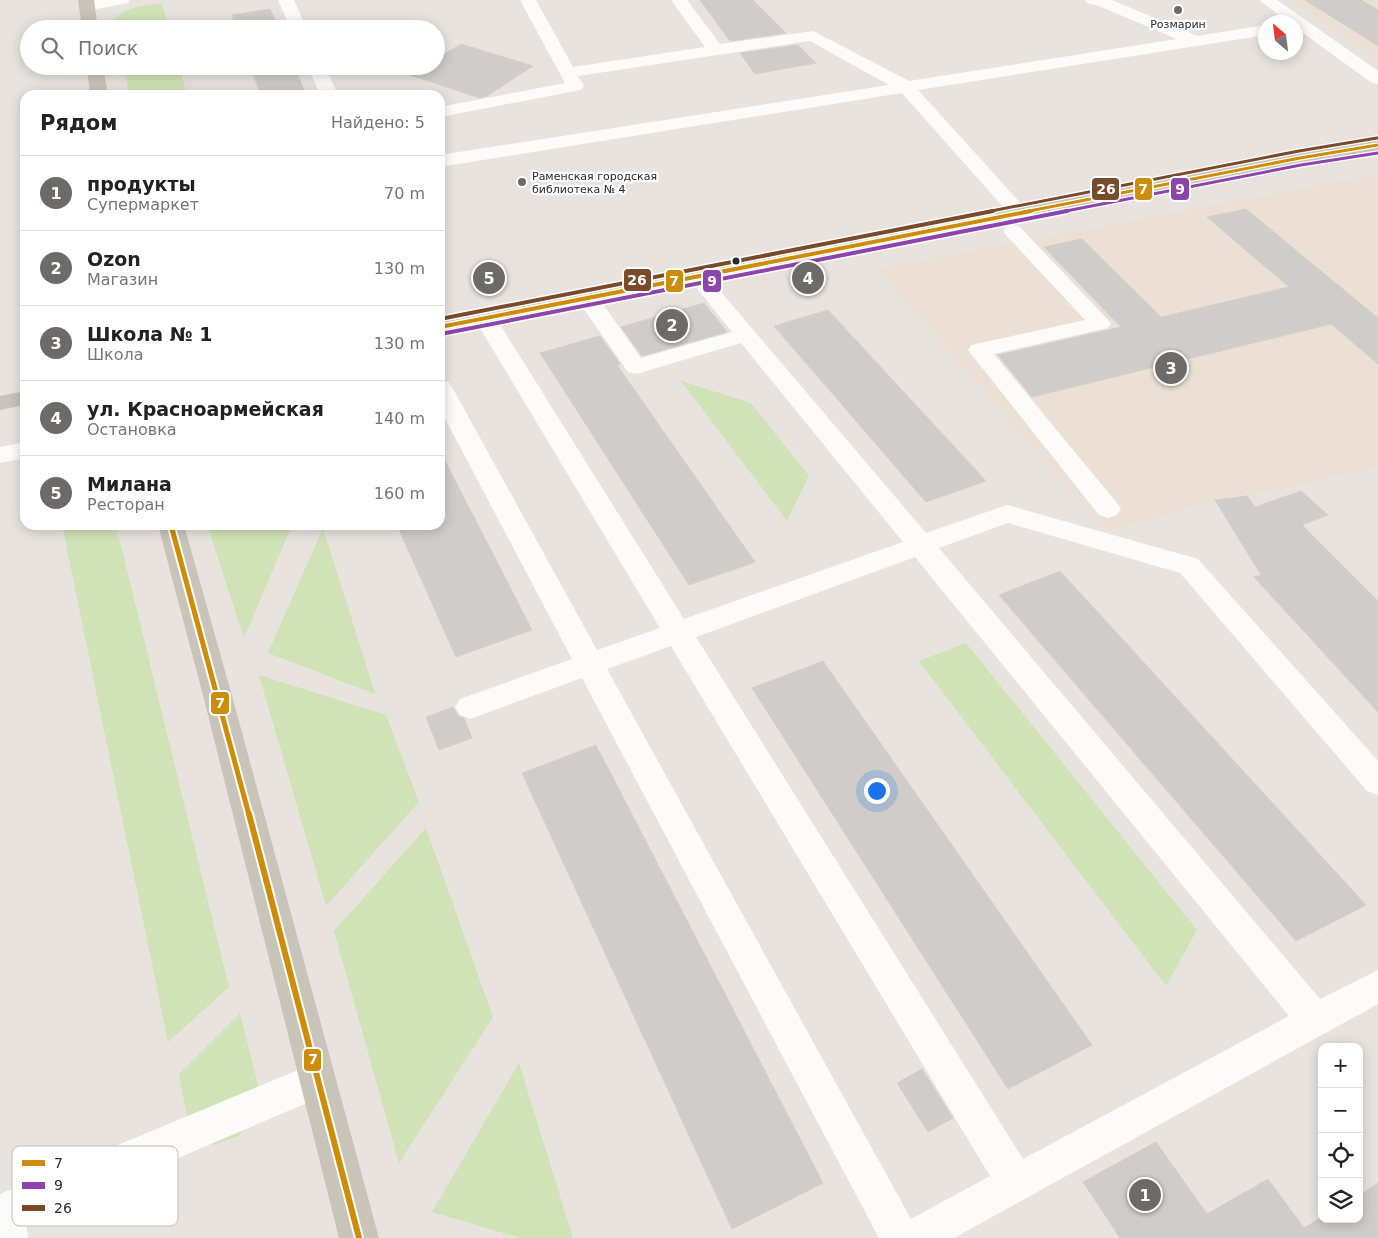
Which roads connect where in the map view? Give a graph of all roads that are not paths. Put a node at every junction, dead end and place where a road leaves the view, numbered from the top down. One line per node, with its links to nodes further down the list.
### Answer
1 (122, 0): 8 (street)
2 (286, 0): 12 (street)
3 (528, 0): 17 (street)
4 (679, 0): 16 (street)
5 (1093, 0): 9 (street)
6 (1121, 0): 9 (street)
7 (1267, 0): 10 (street)
8 (86, 3): 11 (main road)
9 (1134, 15): 15 (street)
10 (1285, 15)
11 (89, 20)
12 (295, 20)
13 (1303, 29): 20 (street)
14 (1258, 31): 15 (street)
15 (1195, 41): 21 (street)
16 (716, 50): 17 (street); 21 (street)
17 (568, 72): 24 (street)
18 (96, 75): 22 (main road)
19 (320, 75): 23 (street)
20 (1378, 80)
21 (906, 87): 26 (street); 27 (street)
22 (98, 90)
23 (327, 90)
24 (445, 111)
25 (1378, 145): 27 (main road)
26 (445, 160)
27 (1016, 222): 28 (main road); 38 (street)
28 (698, 277): 29 (main road); 32 (street)
29 (587, 298): 30 (main road); 32 (street)
30 (486, 318): 31 (main road); 41 (street)
31 (445, 326)
32 (746, 335): 40 (street)
33 (445, 396): 42 (street)
34 (20, 399): 35 (main road)
35 (0, 403)
36 (20, 451): 37 (street)
37 (0, 456)
38 (1108, 509)
39 (172, 530): 47 (main road)
40 (921, 545): 41 (street); 44 (street); 46 (street)
41 (678, 632): 42 (street); 49 (street)
42 (590, 664): 43 (street); 51 (street)
43 (470, 707)
44 (1378, 782)
45 (1378, 986): 46 (street)
46 (1316, 1020): 49 (street)
47 (317, 1080): 48 (street); 50 (main road)
48 (170, 1146)
49 (1016, 1183): 52 (street)
50 (359, 1238)
51 (900, 1238)
52 (915, 1238)

